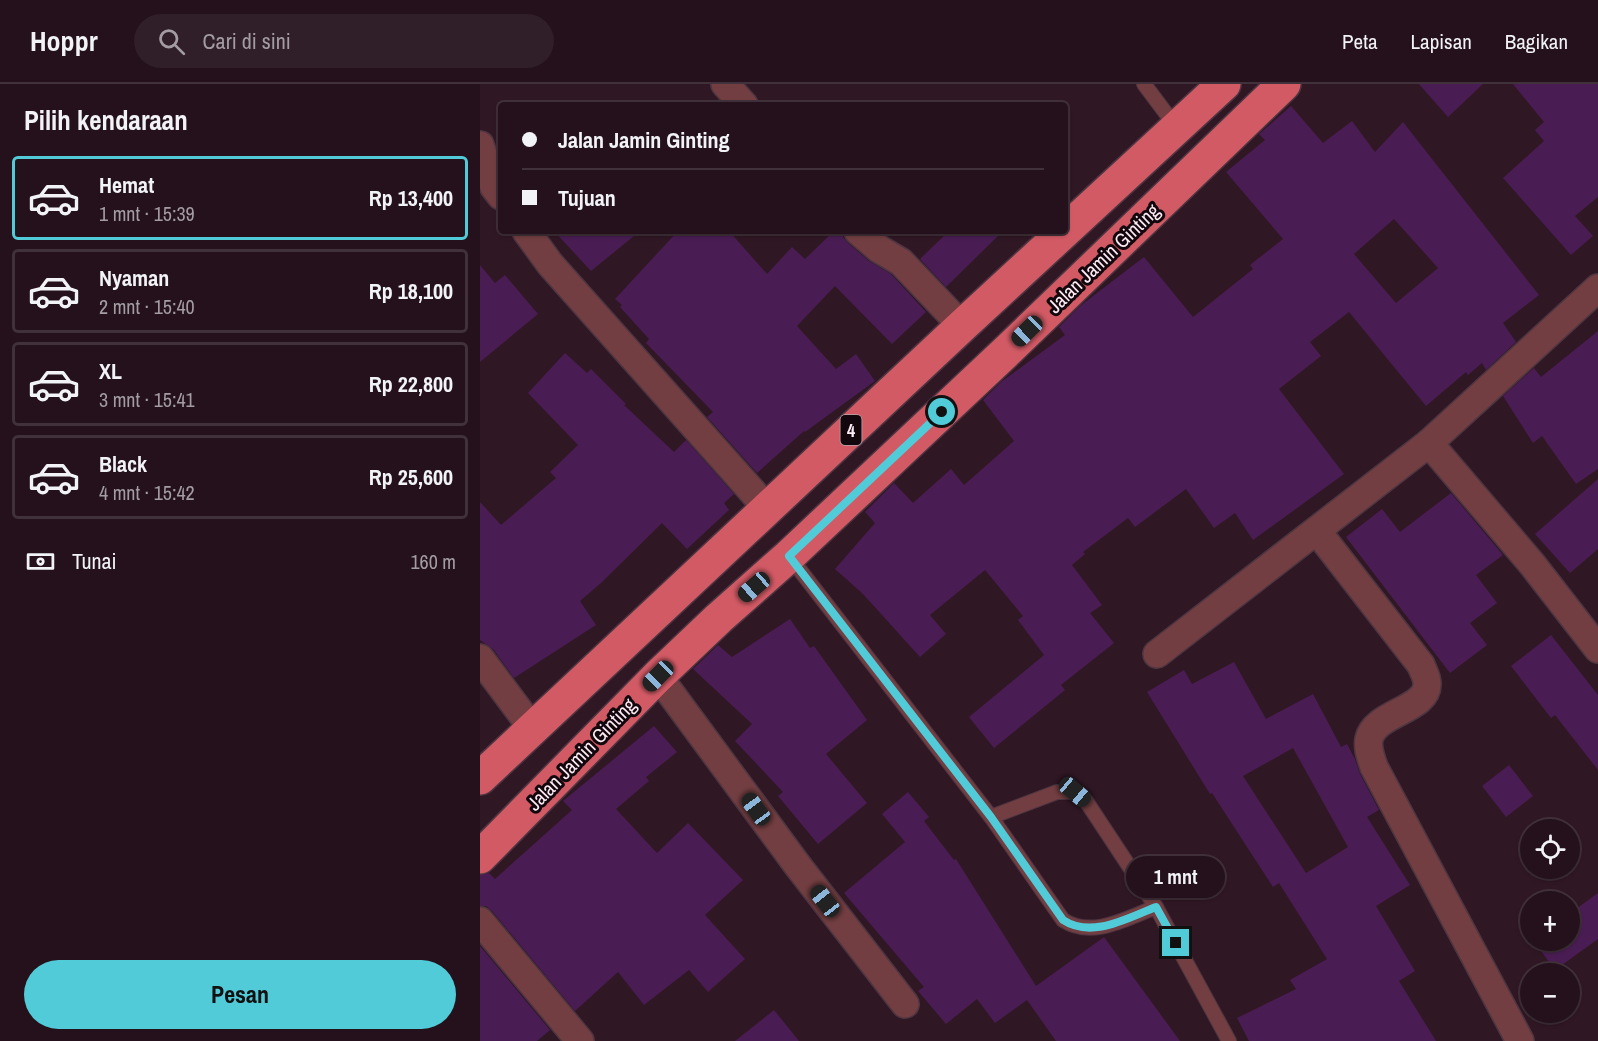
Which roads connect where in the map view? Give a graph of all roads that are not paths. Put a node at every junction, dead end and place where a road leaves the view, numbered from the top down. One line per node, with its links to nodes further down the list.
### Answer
1 (725, 84): 5 (street)
2 (1144, 84): 6 (lane)
3 (1224, 84): 6 (highway, 4)
4 (1284, 84): 18 (highway, Jalan Jamin Ginting)
5 (741, 102)
6 (1177, 128): 9 (highway, 4)
7 (480, 145): 8 (street)
8 (498, 192)
9 (1068, 228)
10 (528, 234): 16 (street)
11 (862, 234): 14 (street)
12 (1062, 234): 14 (highway, 4)
13 (1598, 288): 15 (street)
14 (962, 326): 16 (highway, 4)
15 (1429, 443): 17 (street); 19 (street)
16 (767, 508): 23 (highway, 4)
17 (1317, 531): 20 (street); 32 (street)
18 (789, 556): 22 (highway, Jalan Jamin Ginting); 25 (lane)
19 (1598, 649)
20 (1158, 654)
21 (480, 658): 23 (street)
22 (658, 676): 26 (highway, Jalan Jamin Ginting); 29 (street)
23 (532, 728): 24 (highway, 4)
24 (480, 778)
25 (991, 817): 27 (lane); 27 (lane)
26 (480, 856)
27 (1156, 907): 31 (lane)
28 (480, 921): 30 (street)
29 (905, 1004)
30 (580, 1041)
31 (1229, 1041)
32 (1520, 1041)

